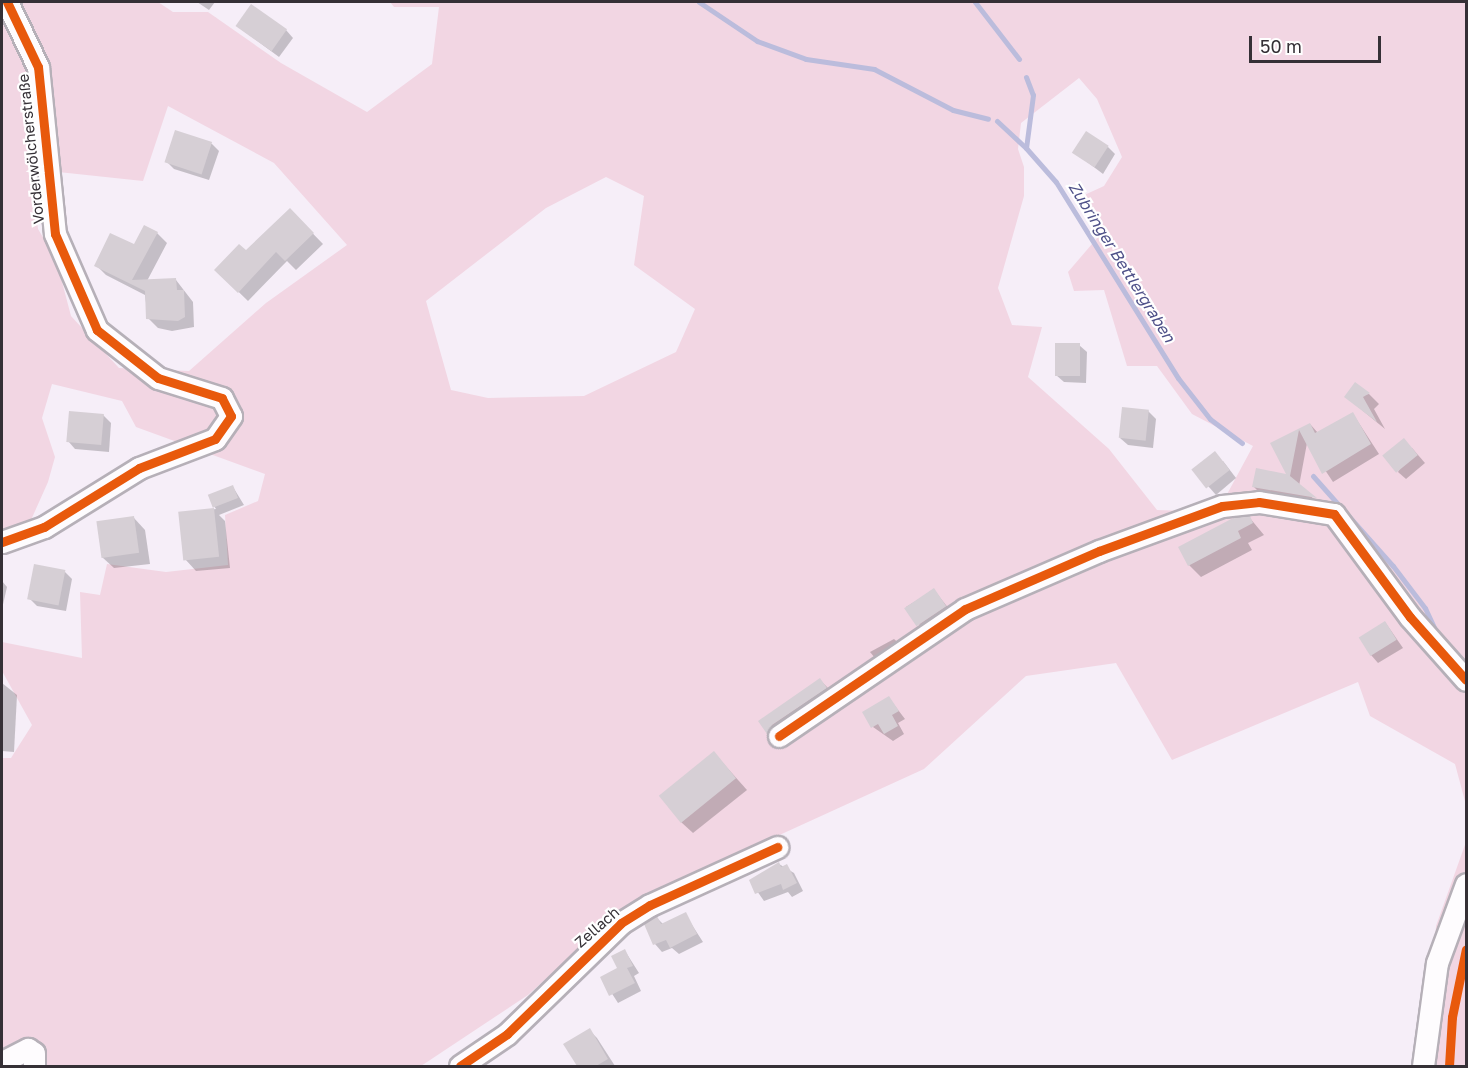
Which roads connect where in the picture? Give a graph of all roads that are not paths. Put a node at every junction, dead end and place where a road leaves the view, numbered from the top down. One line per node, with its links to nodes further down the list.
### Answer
1 (7, 2): 2 (street, Vorderwölcherstraße)
2 (2, 542)
3 (1467, 680): 4 (street)
4 (779, 736)
5 (777, 847): 9 (street, Zellach)
6 (1467, 884): 10 (street)
7 (2, 1062): 8 (street)
8 (34, 1066)
9 (460, 1066)
10 (1423, 1066)

